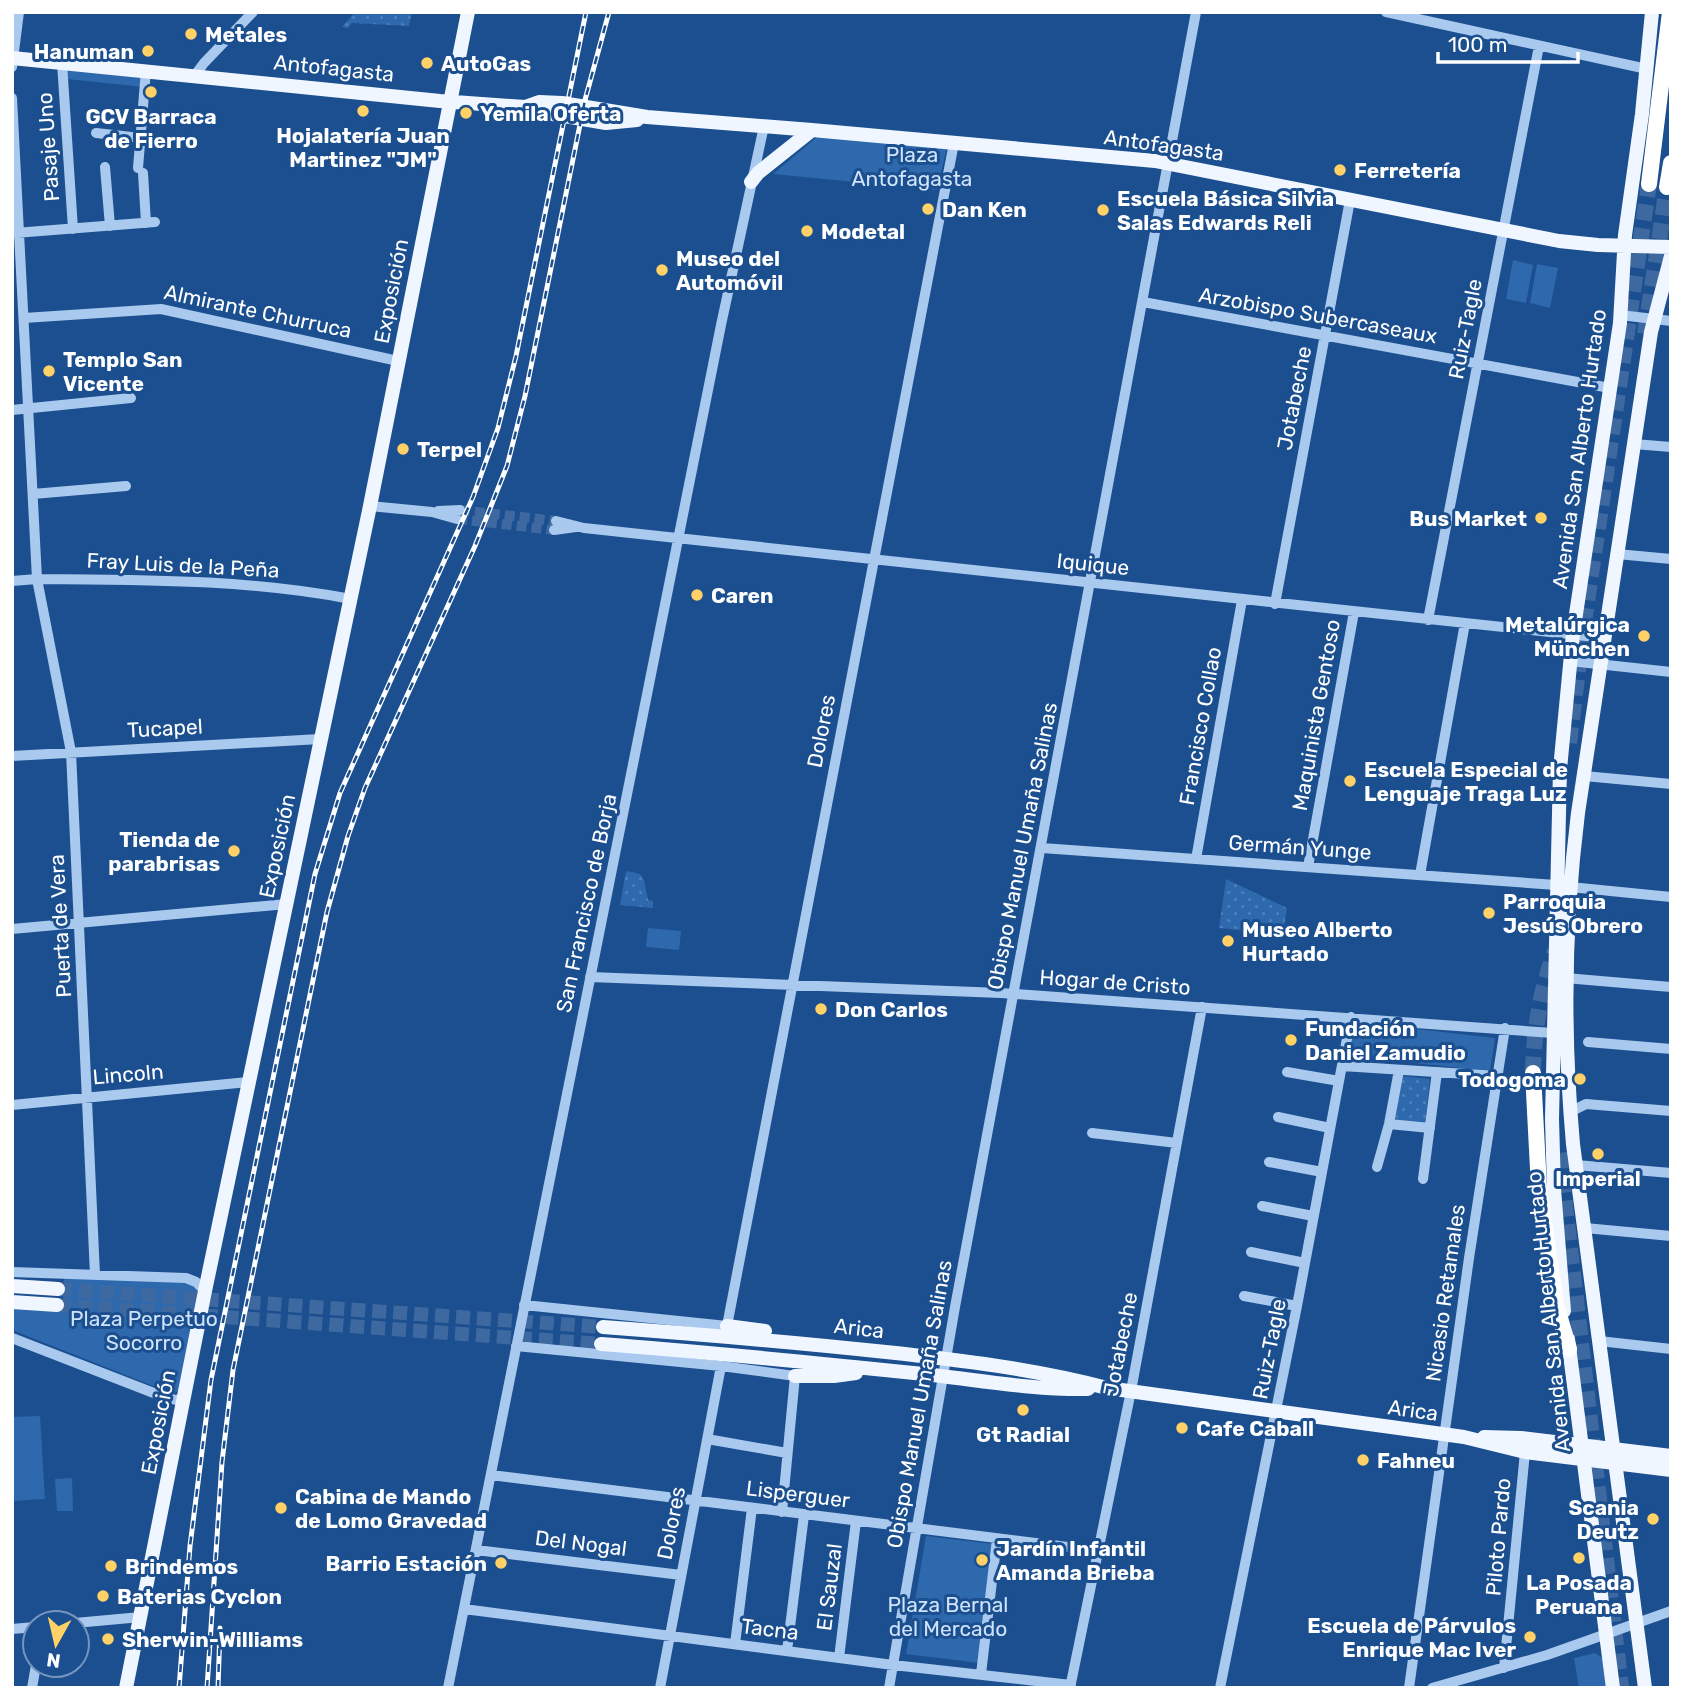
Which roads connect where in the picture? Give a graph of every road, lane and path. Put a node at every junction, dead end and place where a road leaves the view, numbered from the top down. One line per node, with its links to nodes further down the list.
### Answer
1 (19, 12): 9 (street)
2 (253, 12): 13 (street)
3 (468, 12): 15 (main road, Exposición)
4 (1196, 12): 21 (street, Obispo Manuel Umaña Salinas)
5 (1386, 12): 8 (street)
6 (1652, 12): 11 (main road, Avenida San Alberto Hurtado)
7 (1670, 12): 25 (highway)
8 (1539, 46): 11 (street); 30 (street, Ruiz-Tagle)
9 (13, 61): 10 (main road, Antofagasta)
10 (62, 63): 12 (main road, Antofagasta); 29 (street, Pasaje Uno)
11 (1647, 69): 33 (main road, Avenida San Alberto Hurtado)
12 (146, 70): 13 (main road, Antofagasta); 19 (street)
13 (195, 75): 15 (main road, Antofagasta)
14 (12, 98): 31 (street, Puerta de Vera)
15 (450, 101): 16 (main road, Antofagasta); 43 (main road, Exposición)
16 (764, 126): 17 (main road, Antofagasta); 24 (street, San Francisco de Borja)
17 (811, 130): 20 (main road, Antofagasta); 24 (main road)
18 (96, 133): 19 (street)
19 (140, 138): 28 (street)
20 (954, 143): 21 (main road, Antofagasta); 59 (street, Dolores)
21 (1169, 163): 27 (main road, Antofagasta); 37 (street, Obispo Manuel Umaña Salinas)
22 (1671, 163): 26 (highway)
23 (105, 167): 28 (street)
24 (751, 182): 56 (street, San Francisco de Borja)
25 (1649, 184)
26 (1667, 187)
27 (1350, 200): 30 (main road, Antofagasta); 42 (street, Jotabeche)
28 (110, 226): 29 (street)
29 (73, 229): 31 (street)
30 (1503, 230): 32 (main road, Antofagasta); 44 (street, Ruiz-Tagle)
31 (16, 233): 39 (street, Puerta de Vera)
32 (1598, 245): 33 (main road, Antofagasta); 36 (main road)
33 (1624, 245): 34 (main road, Antofagasta); 36 (main road, Avenida San Alberto Hurtado)
34 (1671, 247)
35 (1671, 256): 40 (main road, Avenida San Alberto Hurtado)
36 (1623, 262): 38 (main road, Avenida San Alberto Hurtado)
37 (1143, 302): 42 (street, Arzobispo Subercaseaux); 62 (street, Obispo Manuel Umaña Salinas)
38 (1620, 315): 40 (street); 45 (main road, Avenida San Alberto Hurtado)
39 (24, 318): 43 (street, Almirante Churruca); 47 (street, Puerta de Vera)
40 (1653, 320): 41 (street); 49 (main road, Avenida San Alberto Hurtado)
41 (1671, 321)
42 (1325, 336): 44 (street, Arzobispo Subercaseaux); 65 (street, Jotabeche)
43 (398, 361): 53 (main road, Exposición)
44 (1477, 364): 45 (street, Arzobispo Subercaseaux); 67 (street, Ruiz-Tagle)
45 (1610, 388): 69 (main road, Avenida San Alberto Hurtado)
46 (131, 398): 47 (street)
47 (29, 408): 48 (street); 52 (street, Puerta de Vera)
48 (12, 410)
49 (1634, 444): 50 (street); 57 (main road, Avenida San Alberto Hurtado)
50 (1671, 447)
51 (126, 486): 52 (street)
52 (33, 494): 60 (street, Puerta de Vera)
53 (370, 506): 54 (street); 63 (main road, Exposición)
54 (458, 515)
55 (555, 525): 56 (street, Iquique)
56 (679, 538): 59 (street, Iquique); 88 (street, San Francisco de Borja)
57 (1617, 554): 58 (street); 70 (main road, Avenida San Alberto Hurtado)
58 (1671, 559)
59 (874, 560): 62 (street, Iquique); 90 (street, Dolores)
60 (37, 579): 61 (street, Fray Luis de la Peña); 63 (street, Fray Luis de la Peña); 75 (street, Puerta de Vera)
61 (12, 582)
62 (1090, 583): 64 (street, Iquique); 79 (street, Obispo Manuel Umaña Salinas)
63 (351, 599): 74 (main road, Exposición)
64 (1242, 600): 65 (street, Iquique); 80 (street, Francisco Collao)
65 (1275, 604): 66 (street, Iquique)
66 (1354, 612): 67 (street, Iquique); 81 (street, Maquinista Gentoso)
67 (1427, 620): 68 (street, Iquique)
68 (1465, 623): 69 (street, Iquique); 82 (street)
69 (1573, 634): 70 (street, Iquique); 71 (main road, Avenida San Alberto Hurtado)
70 (1605, 638): 72 (main road, Avenida San Alberto Hurtado)
71 (1570, 661): 72 (street); 83 (main road, Avenida San Alberto Hurtado)
72 (1601, 665): 73 (street); 77 (main road, Avenida San Alberto Hurtado)
73 (1671, 672)
74 (320, 739): 75 (street, Tucapel); 85 (main road, Exposición)
75 (71, 752): 76 (street, Tucapel); 86 (street, Puerta de Vera)
76 (12, 757)
77 (1584, 776): 78 (street); 83 (main road, Avenida San Alberto Hurtado)
78 (1671, 784)
79 (1042, 848): 80 (street, Germán Yunge); 92 (street, Obispo Manuel Umaña Salinas)
80 (1196, 859): 81 (street, Germán Yunge)
81 (1308, 867): 82 (street, Germán Yunge)
82 (1420, 875): 83 (street, Germán Yunge)
83 (1563, 886): 84 (street, Germán Yunge); 89 (main road, Avenida San Alberto Hurtado); 96 (main road, Avenida San Alberto Hurtado)
84 (1671, 898)
85 (287, 904): 86 (street); 106 (main road, Exposición)
86 (79, 923): 87 (street); 107 (street, Puerta de Vera)
87 (12, 929)
88 (590, 977): 90 (street, Hogar de Cristo); 136 (street, San Francisco de Borja)
89 (1565, 978): 91 (street); 110 (main road, Avenida San Alberto Hurtado)
90 (792, 984): 92 (street, Hogar de Cristo); 139 (street, Dolores)
91 (1671, 987)
92 (1014, 994): 93 (street, Hogar de Cristo); 148 (street, Obispo Manuel Umaña Salinas)
93 (1202, 1007): 94 (street, Hogar de Cristo); 116 (street, Jotabeche)
94 (1351, 1017): 95 (street, Hogar de Cristo); 99 (street, Ruiz-Tagle)
95 (1505, 1028): 96 (street, Hogar de Cristo); 104 (street, Nicasio Retamales)
96 (1553, 1033): 146 (main road, Avenida San Alberto Hurtado)
97 (1588, 1042): 98 (street)
98 (1671, 1049)
99 (1342, 1066): 100 (street); 105 (street, Ruiz-Tagle)
100 (1399, 1069): 102 (street); 112 (street)
101 (1287, 1072): 105 (street)
102 (1437, 1072): 104 (street); 114 (street)
103 (1533, 1073): 146 (highway)
104 (1498, 1076): 157 (street, Nicasio Retamales)
105 (1339, 1081): 113 (street, Ruiz-Tagle)
106 (248, 1082): 107 (street, Lincoln); 133 (main road, Exposición)
107 (87, 1098): 108 (street, Lincoln); 130 (street, Puerta de Vera)
108 (12, 1105)
109 (1671, 1111): 110 (street)
110 (1570, 1112): 118 (main road, Avenida San Alberto Hurtado)
111 (1279, 1117): 113 (street)
112 (1389, 1124): 114 (street); 119 (street)
113 (1330, 1128): 120 (street, Ruiz-Tagle)
114 (1430, 1128): 122 (street)
115 (1092, 1133): 116 (street)
116 (1177, 1143): 154 (street, Jotabeche)
117 (1269, 1162): 120 (street)
118 (1576, 1165): 121 (street); 125 (main road, Avenida San Alberto Hurtado)
119 (1377, 1167)
120 (1322, 1172): 124 (street, Ruiz-Tagle)
121 (1671, 1173)
122 (1423, 1179)
123 (1262, 1206): 124 (street)
124 (1313, 1216): 128 (street, Ruiz-Tagle)
125 (1585, 1228): 126 (street); 142 (main road, Avenida San Alberto Hurtado)
126 (1671, 1236)
127 (1251, 1252): 128 (street)
128 (1305, 1263): 138 (street, Ruiz-Tagle)
129 (12, 1272): 130 (street)
130 (95, 1275): 133 (street)
131 (12, 1286): 132 (main road)
132 (58, 1289)
133 (205, 1291): 155 (main road, Exposición)
134 (1244, 1296): 138 (street)
135 (12, 1302): 137 (main road)
136 (524, 1304): 139 (street); 144 (street, San Francisco de Borja)
137 (57, 1305)
138 (1297, 1306): 156 (street, Ruiz-Tagle)
139 (727, 1326): 145 (main road)
140 (603, 1327): 145 (main road, Arica)
141 (12, 1338): 155 (street)
142 (1599, 1342): 147 (street); 164 (main road, Avenida San Alberto Hurtado)
143 (601, 1344): 150 (main road, Arica)
144 (516, 1346): 149 (street); 166 (street, San Francisco de Borja)
145 (845, 1348): 148 (main road, Arica)
146 (1569, 1349): 162 (main road, Avenida San Alberto Hurtado)
147 (1671, 1349)
148 (946, 1359): 152 (street, Obispo Manuel Umaña Salinas); 153 (main road, Arica)
149 (721, 1366): 151 (street); 159 (street, Dolores)
150 (875, 1369): 151 (main road); 152 (main road, Arica)
151 (794, 1376): 160 (street)
152 (944, 1376): 153 (main road, Arica); 172 (street, Obispo Manuel Umaña Salinas)
153 (1107, 1388): 154 (main road, Arica)
154 (1131, 1391): 156 (main road, Arica); 175 (street, Jotabeche)
155 (185, 1397): 179 (main road, Exposición)
156 (1276, 1412): 157 (main road, Arica); 195 (street, Ruiz-Tagle)
157 (1444, 1435): 158 (main road, Arica); 196 (street, Nicasio Retamales)
158 (1464, 1437): 161 (main road, Arica); 162 (main road, Arica)
159 (707, 1438): 160 (street); 167 (street, Dolores)
160 (787, 1452): 169 (street)
161 (1525, 1452): 162 (main road, Arica); 188 (street, Piloto Pardo)
162 (1583, 1453): 164 (main road, Arica); 182 (main road, Avenida San Alberto Hurtado)
163 (1671, 1456): 164 (main road, Arica)
164 (1615, 1457): 165 (main road, Arica); 181 (main road, Avenida San Alberto Hurtado)
165 (1671, 1470)
166 (491, 1475): 167 (street, Lisperguer); 174 (street, San Francisco de Borja)
167 (695, 1501): 168 (street, Lisperguer); 176 (street, Dolores)
168 (752, 1508): 169 (street, Lisperguer); 184 (street)
169 (782, 1512): 170 (street, Lisperguer)
170 (804, 1515): 171 (street, Lisperguer); 185 (street)
171 (856, 1521): 172 (street, Lisperguer); 186 (street, El Sauzal)
172 (917, 1529): 173 (street, Lisperguer); 187 (street, Obispo Manuel Umaña Salinas)
173 (997, 1539): 175 (street, Lisperguer); 189 (street)
174 (476, 1550): 176 (street, Del Nogal); 177 (street, San Francisco de Borja)
175 (1100, 1552): 190 (street, Jotabeche)
176 (681, 1574): 183 (street, Dolores)
177 (464, 1609): 183 (street, Tacna); 192 (street, San Francisco de Borja)
178 (1671, 1611): 181 (street)
179 (141, 1617): 180 (street); 191 (main road, Exposición)
180 (91, 1622)
181 (1636, 1623): 182 (street); 199 (main road, Avenida San Alberto Hurtado)
182 (1607, 1634): 188 (street); 198 (main road, Avenida San Alberto Hurtado)
183 (670, 1636): 184 (street, Tacna); 193 (street, Dolores)
184 (735, 1644): 185 (street, Tacna)
185 (788, 1651): 186 (street, Tacna)
186 (839, 1658): 187 (street, Tacna)
187 (893, 1665): 189 (street, Tacna); 194 (street, Obispo Manuel Umaña Salinas)
188 (1504, 1668): 197 (street)
189 (981, 1674): 190 (street, Tacna)
190 (1071, 1686)
191 (127, 1688)
192 (448, 1688)
193 (660, 1688)
194 (889, 1688)
195 (1220, 1688)
196 (1409, 1688)
197 (1432, 1688)
198 (1613, 1688)
199 (1645, 1688)

